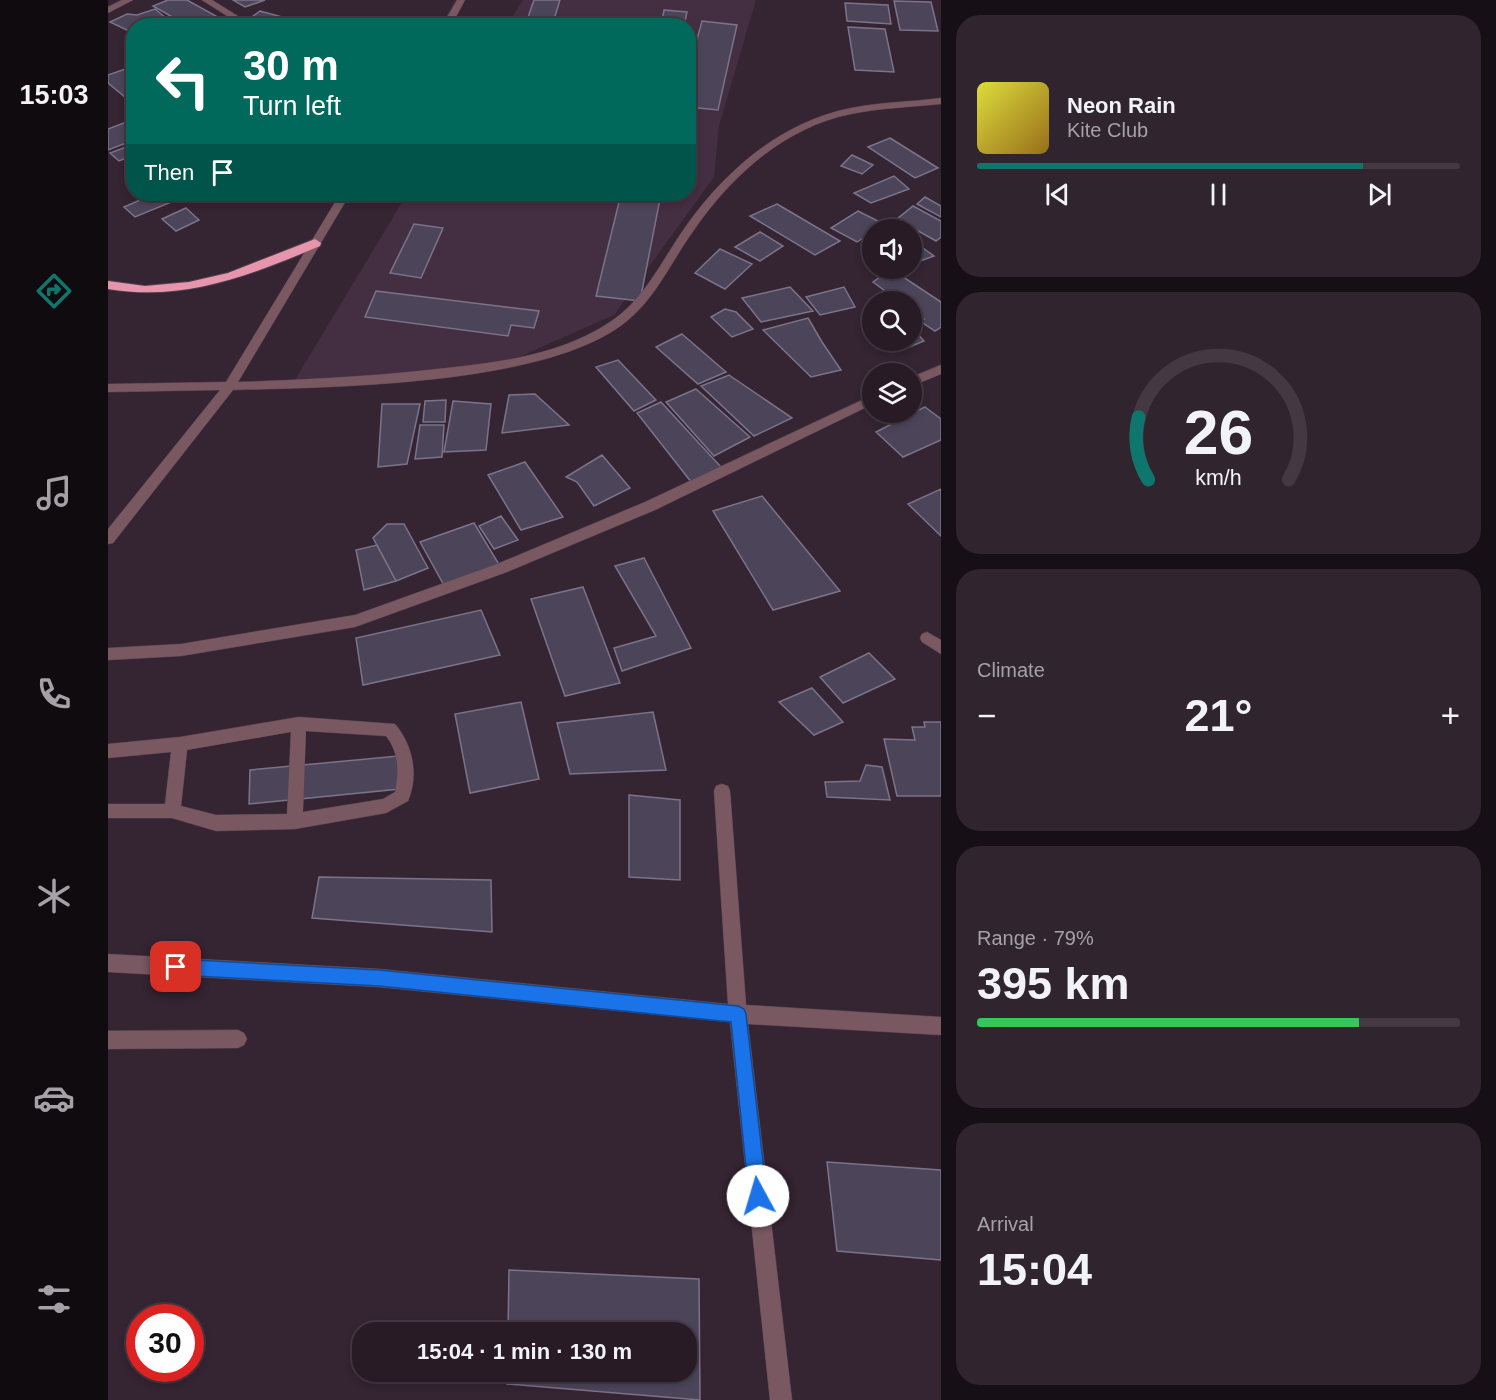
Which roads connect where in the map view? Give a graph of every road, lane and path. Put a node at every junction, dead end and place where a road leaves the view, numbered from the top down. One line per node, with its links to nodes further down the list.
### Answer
1 (129, 0): 4 (street)
2 (206, 0): 5 (street)
3 (461, 0): 6 (street)
4 (108, 10)
5 (236, 18)
6 (451, 18)
7 (941, 101): 13 (street)
8 (341, 201): 9 (street)
9 (315, 243): 10 (highway); 13 (street)
10 (108, 285)
11 (941, 369): 12 (street)
12 (922, 378)
13 (229, 387): 14 (street); 16 (street)
14 (108, 388)
15 (862, 404): 19 (street)
16 (108, 539)
17 (927, 638): 18 (street)
18 (941, 648)
19 (108, 654)
20 (298, 724): 21 (street); 26 (street); 26 (street)
21 (180, 744): 22 (street); 25 (street)
22 (108, 751)
23 (722, 791): 28 (street)
24 (108, 811): 25 (street)
25 (172, 811): 26 (street)
26 (295, 821)
27 (108, 963): 28 (street)
28 (738, 1014): 29 (street); 32 (street)
29 (941, 1026)
30 (238, 1039): 31 (street)
31 (108, 1040)
32 (781, 1400)

